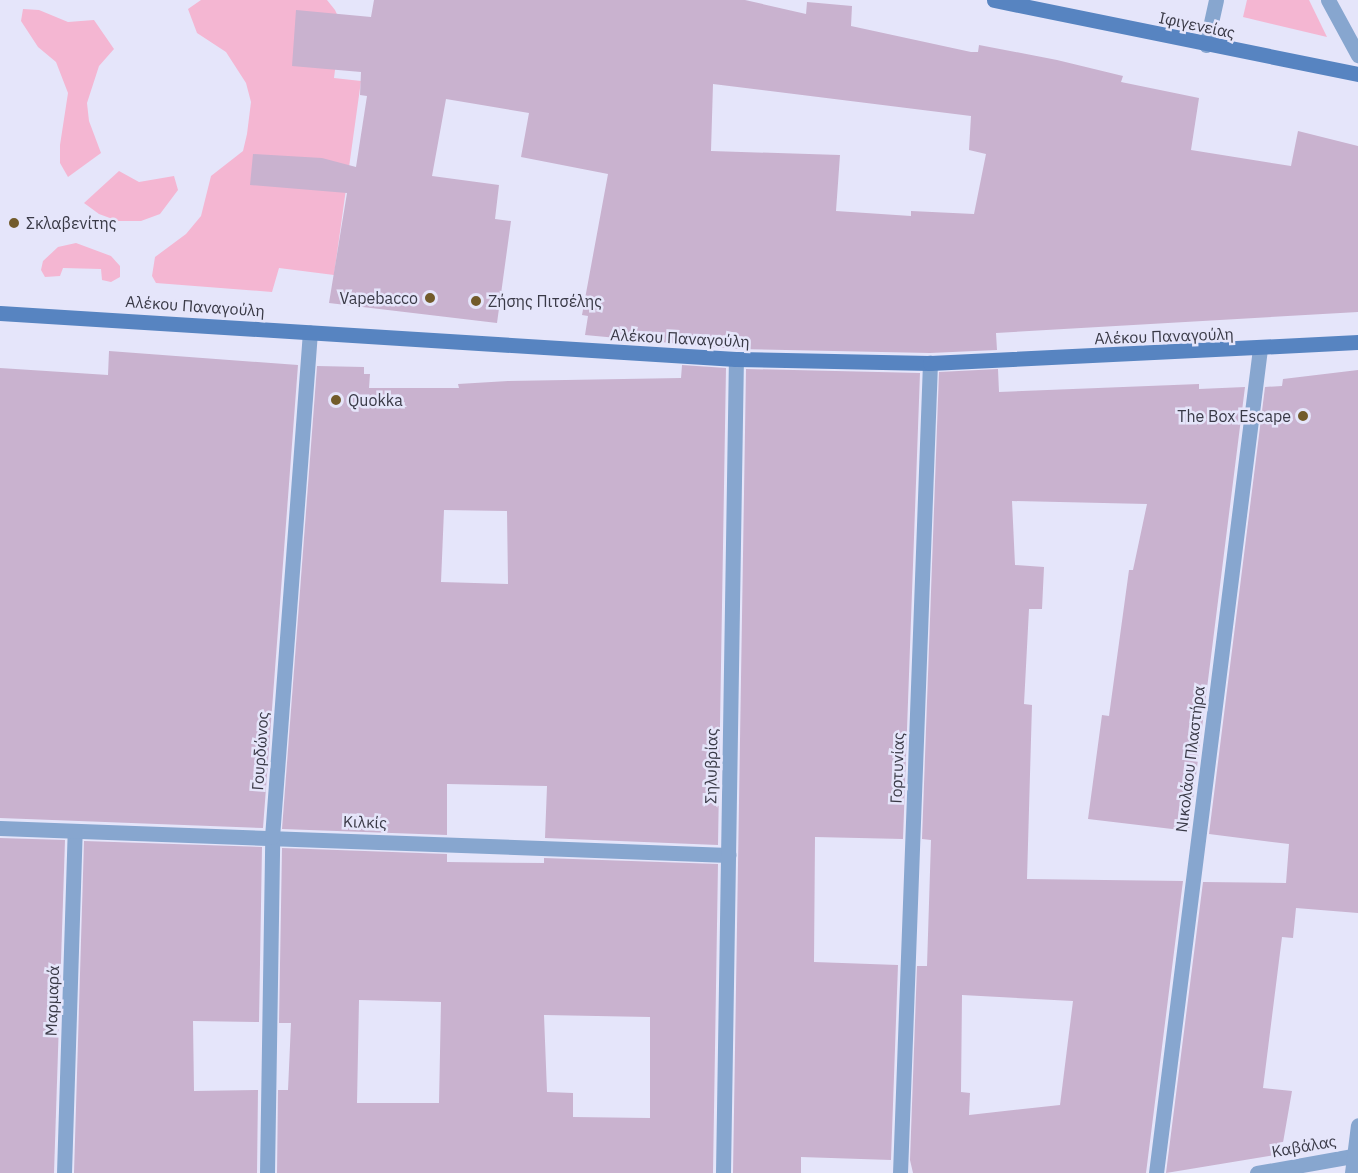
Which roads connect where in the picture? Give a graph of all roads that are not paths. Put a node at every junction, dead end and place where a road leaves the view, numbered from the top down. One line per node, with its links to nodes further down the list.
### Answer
1 (994, 0): 4 (street, Ιφιγενείας)
2 (1216, 0): 4 (street)
3 (1328, 0): 5 (street)
4 (1206, 45): 6 (street, Ιφιγενείας)
5 (1358, 55)
6 (1358, 74)
7 (0, 313): 8 (street, Αλέκου Παναγούλη)
8 (310, 332): 11 (street, Αλέκου Παναγούλη); 15 (street, Γουρδώνος)
9 (1358, 342): 10 (street, Αλέκου Παναγούλη)
10 (1260, 350): 12 (street, Αλέκου Παναγούλη); 23 (street, Νικολάου Πλαστήρα)
11 (736, 359): 12 (street, Αλέκου Παναγούλη); 16 (street, Σηλυβρίας)
12 (930, 363): 22 (street, Γορτυνίας)
13 (0, 828): 14 (street, Κιλκίς)
14 (75, 831): 15 (street, Κιλκίς); 19 (street, Μαρμαρά)
15 (272, 837): 16 (street, Κιλκίς); 20 (street, Γουρδώνος)
16 (728, 855): 21 (street, Σηλυβρίας)
17 (1358, 1125): 18 (street)
18 (1356, 1155): 24 (street, Καβάλας); 25 (street)
19 (64, 1173)
20 (267, 1173)
21 (723, 1173)
22 (900, 1173)
23 (1156, 1173)
24 (1257, 1173)
25 (1352, 1173)

